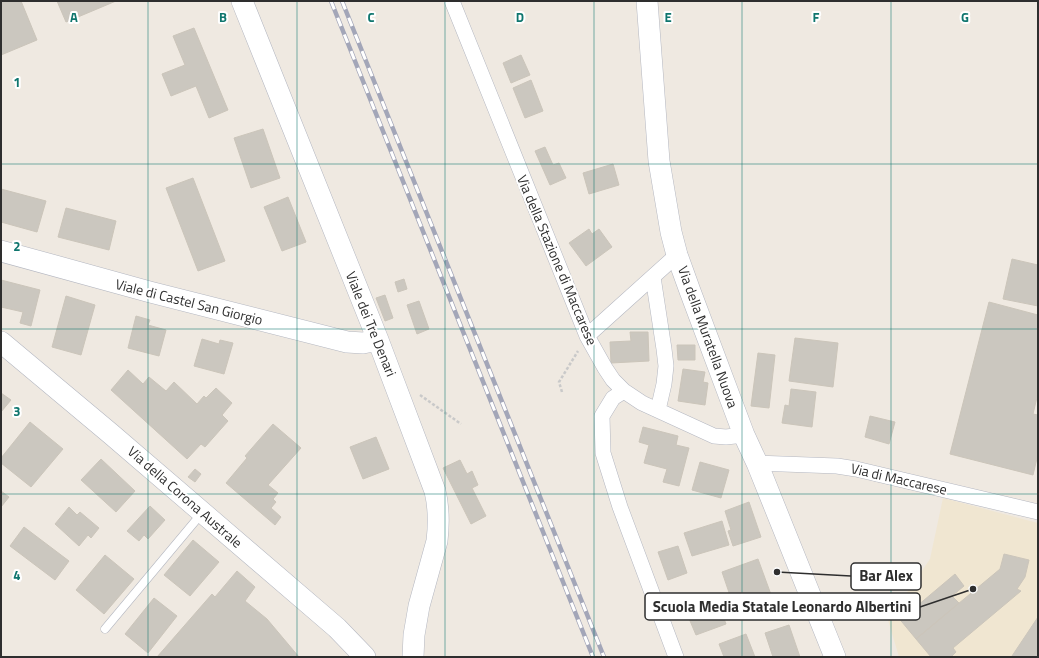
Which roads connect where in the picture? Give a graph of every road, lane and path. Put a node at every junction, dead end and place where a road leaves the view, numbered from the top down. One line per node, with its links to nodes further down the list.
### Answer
1 (242, 1): 8 (street, Viale dei Tre Denari)
2 (452, 1): 7 (street, Via della Stazione di Maccarese)
3 (647, 1): 5 (street, Via della Muratella Nuova)
4 (1, 252): 8 (street, Viale di Castel San Giorgio)
5 (677, 255): 6 (street); 15 (street, Via della Muratella Nuova)
6 (653, 277): 7 (street); 13 (street)
7 (587, 336): 10 (street, Via della Stazione di Maccarese); 11 (path)
8 (378, 340): 21 (street, Viale dei Tre Denari)
9 (1, 342): 17 (street, Via della Corona Australe)
10 (624, 391): 13 (street, Via della Stazione di Maccarese); 22 (street)
11 (562, 392)
12 (420, 396): 14 (path)
13 (658, 410): 15 (street, Via della Stazione di Maccarese)
14 (461, 424)
15 (744, 434): 16 (street, Via della Muratella Nuova)
16 (757, 464): 18 (street, Via di Maccarese); 23 (street, Via della Muratella Nuova)
17 (203, 512): 19 (lane); 20 (street, Via della Corona Australe)
18 (1038, 512)
19 (106, 630)
20 (365, 657)
21 (412, 657)
22 (676, 657)
23 (835, 657)

